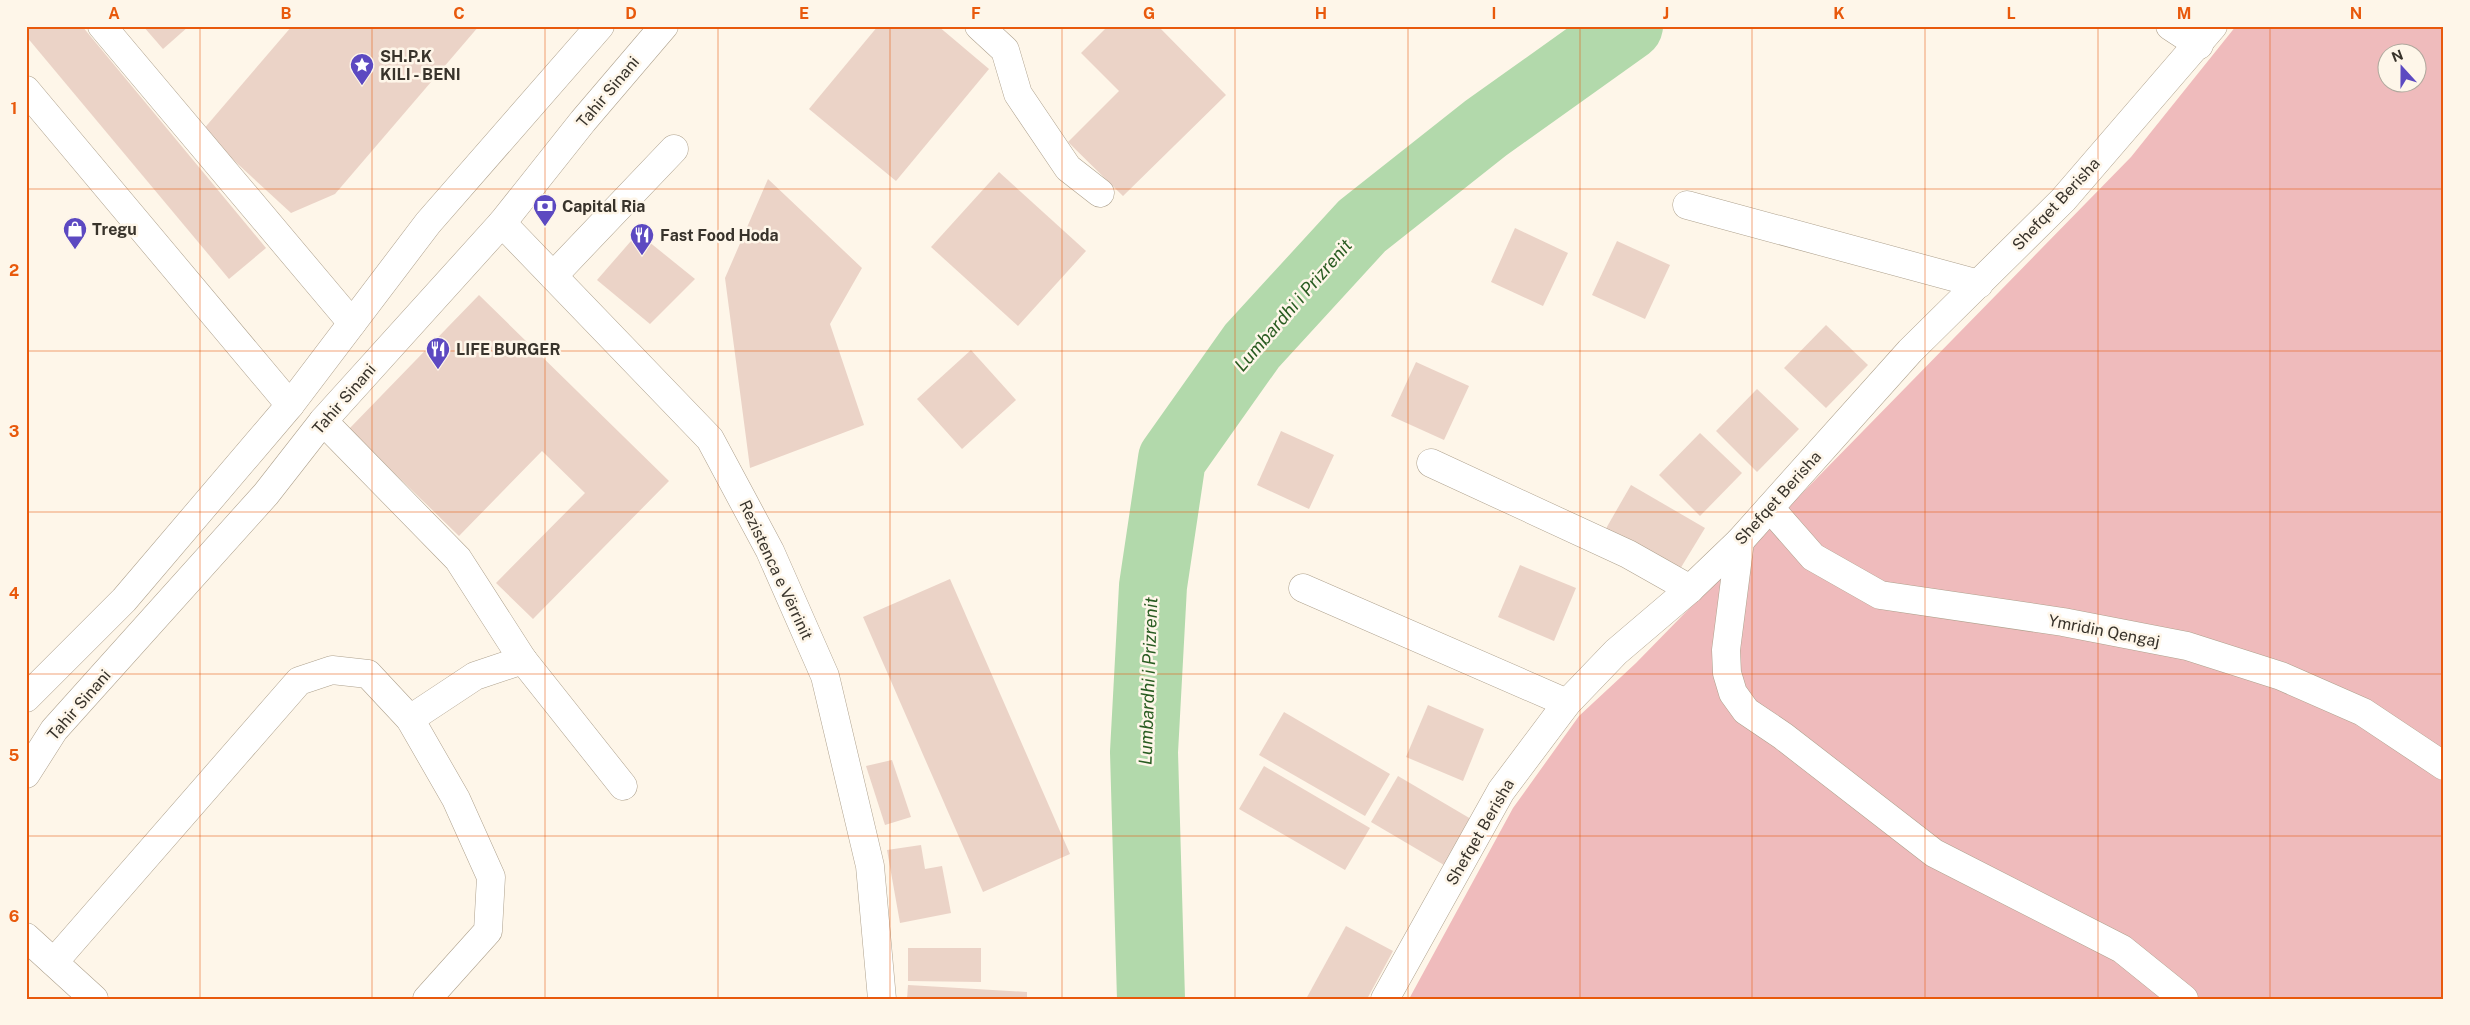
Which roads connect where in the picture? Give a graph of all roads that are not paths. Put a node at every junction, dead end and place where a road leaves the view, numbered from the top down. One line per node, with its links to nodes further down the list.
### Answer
1 (102, 26): 14 (street)
2 (600, 26): 14 (street)
3 (664, 26): 11 (street, Tahir Sinani)
4 (979, 26): 9 (street)
5 (2170, 26): 6 (street)
6 (2206, 36): 13 (street, Shefqet Berisha)
7 (26, 90): 15 (street)
8 (674, 149): 12 (street)
9 (1100, 193)
10 (1687, 205): 13 (street)
11 (502, 223): 12 (street, Rezistenca e Vërrinit); 16 (street, Tahir Sinani)
12 (553, 276): 33 (street, Rezistenca e Vërrinit)
13 (1978, 284): 18 (street, Shefqet Berisha)
14 (352, 323): 15 (street)
15 (290, 406): 23 (street)
16 (323, 421): 22 (street); 27 (street, Tahir Sinani)
17 (1431, 463): 21 (street)
18 (1770, 508): 19 (street, Shefqet Berisha); 26 (street, Ymridin Qengaj)
19 (1740, 541): 21 (street, Shefqet Berisha); 35 (street)
20 (1303, 588): 24 (street)
21 (1690, 589): 24 (street, Shefqet Berisha)
22 (523, 660): 25 (street); 28 (street)
23 (26, 698)
24 (1567, 703): 34 (street, Shefqet Berisha)
25 (410, 719): 30 (street); 32 (street)
26 (2444, 766)
27 (26, 774)
28 (623, 786)
29 (26, 937): 30 (street)
30 (54, 962): 31 (street)
31 (94, 999)
32 (427, 999)
33 (882, 999)
34 (1385, 999)
35 (2184, 999)

